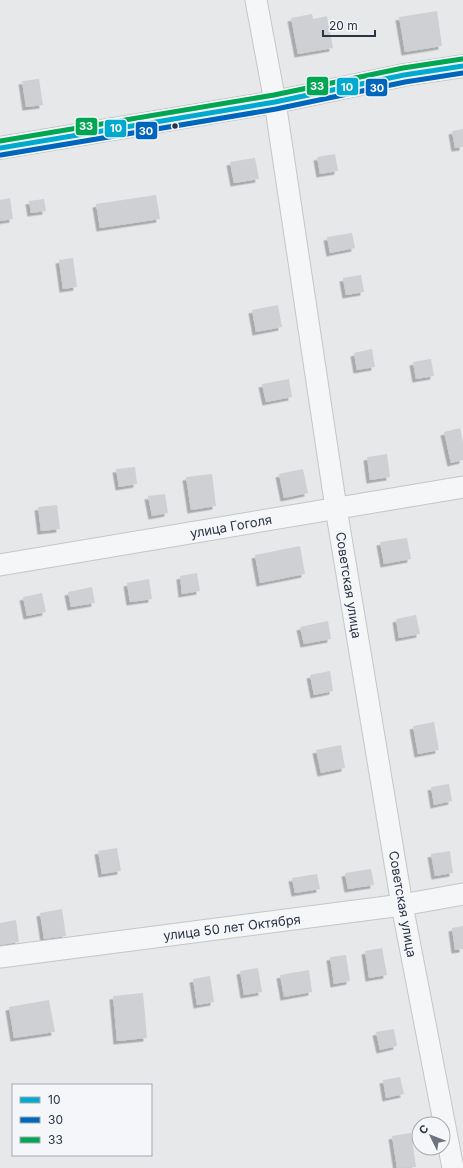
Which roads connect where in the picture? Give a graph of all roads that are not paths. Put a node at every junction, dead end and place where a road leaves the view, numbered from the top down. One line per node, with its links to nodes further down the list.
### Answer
1 (256, 0): 3 (street, Советская улица)
2 (463, 66): 3 (main road)
3 (275, 102): 4 (main road); 6 (street, Советская улица)
4 (0, 148)
5 (463, 487): 6 (street, улица Гоголя)
6 (336, 508): 7 (street, улица Гоголя); 9 (street, Советская улица)
7 (0, 565)
8 (463, 894): 9 (street, улица 50 лет Октября)
9 (402, 905): 10 (street, улица 50 лет Октября); 11 (street, Советская улица)
10 (0, 957)
11 (453, 1168)

